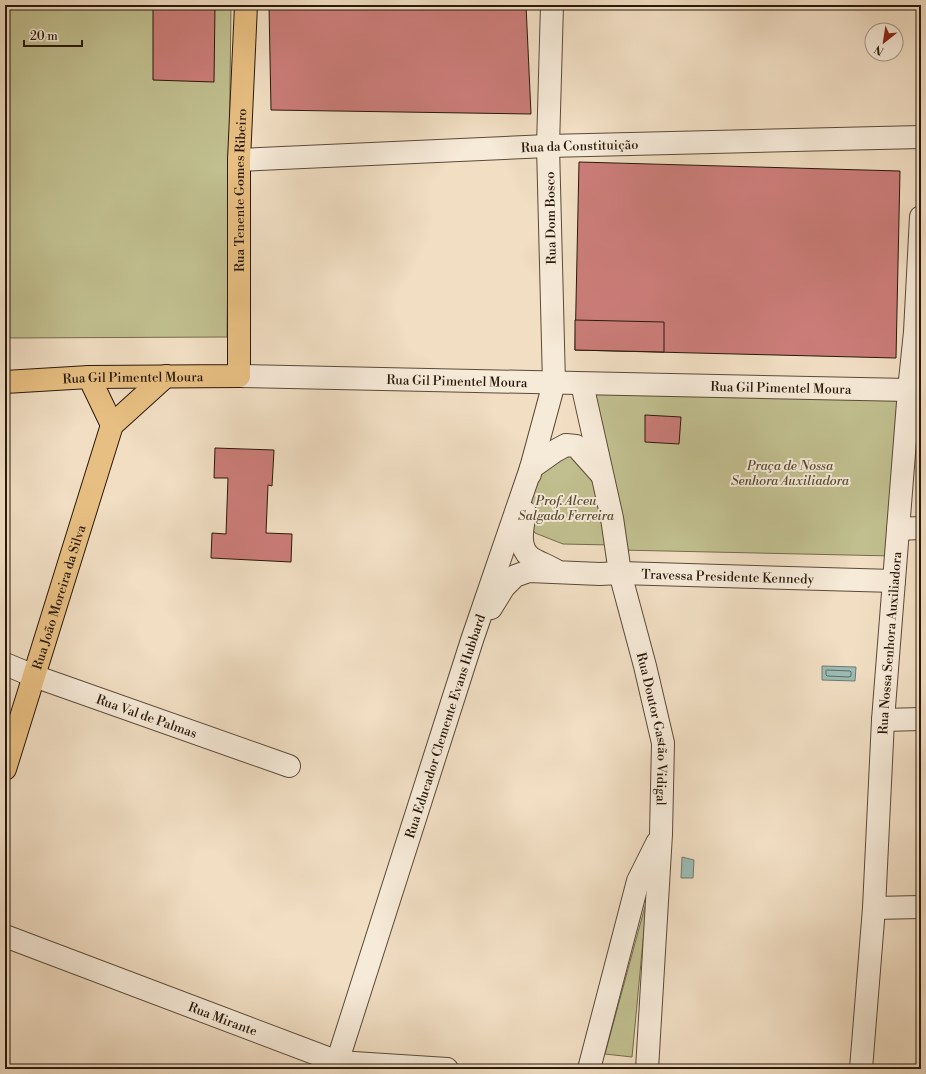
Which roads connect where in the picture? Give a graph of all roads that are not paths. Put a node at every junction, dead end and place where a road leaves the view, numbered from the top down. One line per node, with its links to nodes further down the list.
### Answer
1 (246, 5): 5 (main road, Rua Tenente Gomes Ribeiro)
2 (552, 5): 4 (street, Rua Dom Bosco)
3 (921, 137): 4 (street, Rua da Constituição)
4 (548, 146): 5 (street, Rua da Constituição); 11 (street, Rua Dom Bosco)
5 (239, 160): 9 (main road, Rua Tenente Gomes Ribeiro)
6 (921, 217): 7 (street, Rua Nossa Senhora Auxiliadora)
7 (918, 332): 14 (street, Rua Nossa Senhora Auxiliadora)
8 (166, 376): 9 (main road, Rua Gil Pimentel Moura); 10 (main road, Rua Gil Pimentel Moura); 15 (main road)
9 (239, 376): 11 (street, Rua Gil Pimentel Moura)
10 (89, 377): 12 (main road, Rua Gil Pimentel Moura); 15 (main road)
11 (554, 383): 13 (street, Rua Gil Pimentel Moura); 16 (street, Rua Educador Clemente Evans Hubbard)
12 (6, 384)
13 (582, 384): 14 (street, Rua Gil Pimentel Moura); 17 (street, Rua Doutor Gastão Vidigal)
14 (909, 390): 19 (street, Rua Nossa Senhora Auxiliadora)
15 (112, 425): 25 (main road, Rua João Moreira da Silva)
16 (531, 468): 17 (street); 20 (street, Travessa Presidente Kennedy); 23 (street, Rua Educador Clemente Evans Hubbard)
17 (603, 476): 21 (street, Rua Doutor Gastão Vidigal)
18 (921, 528): 19 (street)
19 (898, 529): 22 (street, Rua Nossa Senhora Auxiliadora)
20 (562, 573): 21 (street, Travessa Presidente Kennedy); 23 (street, Travessa Presidente Kennedy)
21 (620, 573): 22 (street, Travessa Presidente Kennedy); 30 (street, Rua Doutor Gastão Vidigal)
22 (894, 580): 27 (street, Rua Nossa Senhora Auxiliadora)
23 (472, 640): 34 (street, Rua Educador Clemente Evans Hubbard)
24 (5, 664): 25 (street, Rua Val de Palmas)
25 (34, 676): 28 (street, Rua Val de Palmas); 29 (main road, Rua João Moreira da Silva)
26 (921, 719): 27 (street)
27 (883, 720): 32 (street, Rua Nossa Senhora Auxiliadora)
28 (289, 766)
29 (5, 769)
30 (661, 834): 36 (street, Rua Doutor Gastão Vidigal); 37 (street)
31 (921, 907): 32 (street)
32 (874, 908): 38 (street, Rua Nossa Senhora Auxiliadora)
33 (5, 936): 34 (street, Rua Mirante)
34 (337, 1065): 35 (street, Rua Mirante)
35 (447, 1069)
36 (589, 1069)
37 (647, 1069)
38 (861, 1069)

